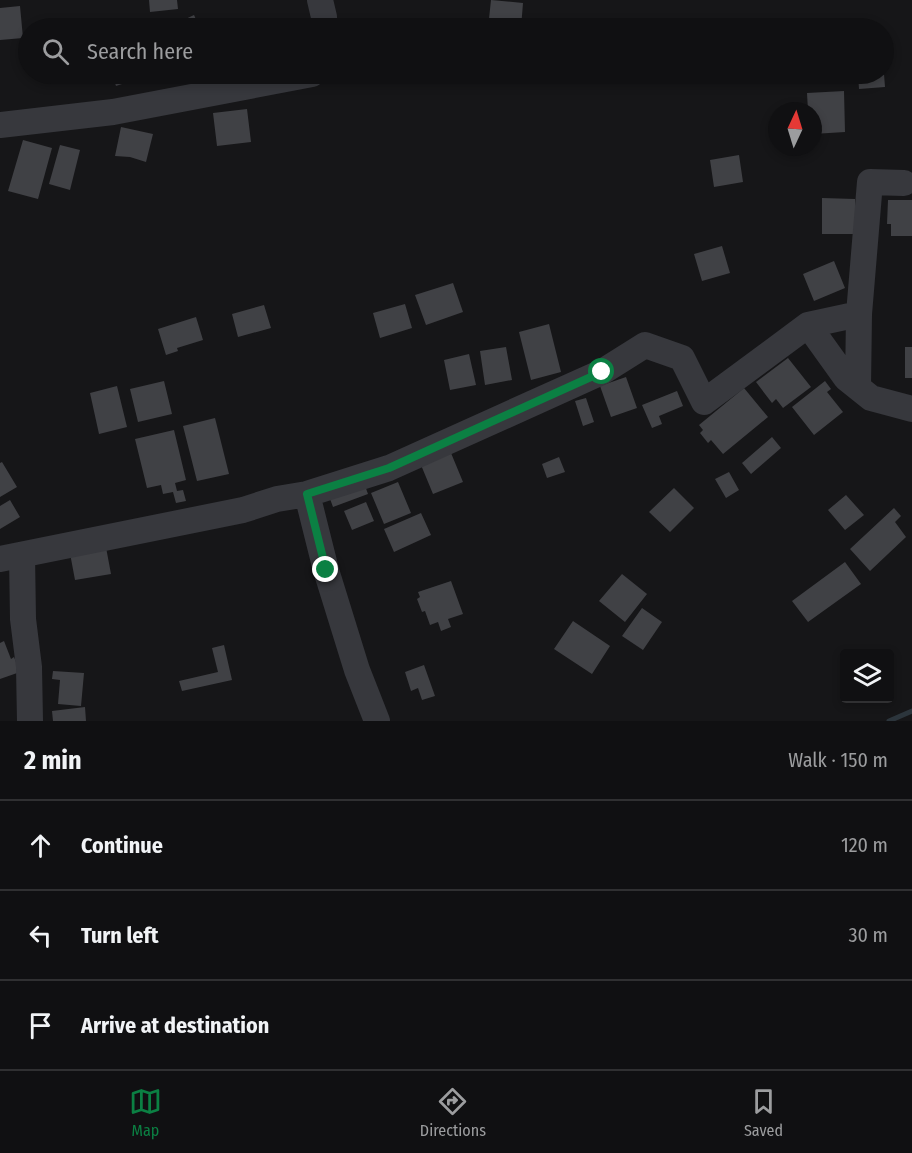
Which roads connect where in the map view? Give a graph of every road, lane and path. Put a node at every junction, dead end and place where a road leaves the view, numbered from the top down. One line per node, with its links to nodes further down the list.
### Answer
1 (320, 0): 2 (street)
2 (324, 18)
3 (260, 84): 4 (street)
4 (0, 125)
5 (904, 183): 6 (street)
6 (859, 314): 7 (street); 8 (street)
7 (808, 325): 8 (street); 10 (street)
8 (858, 387): 9 (street)
9 (912, 409)
10 (307, 494): 11 (street); 13 (street)
11 (11, 557): 12 (street)
12 (30, 721)
13 (377, 721)

